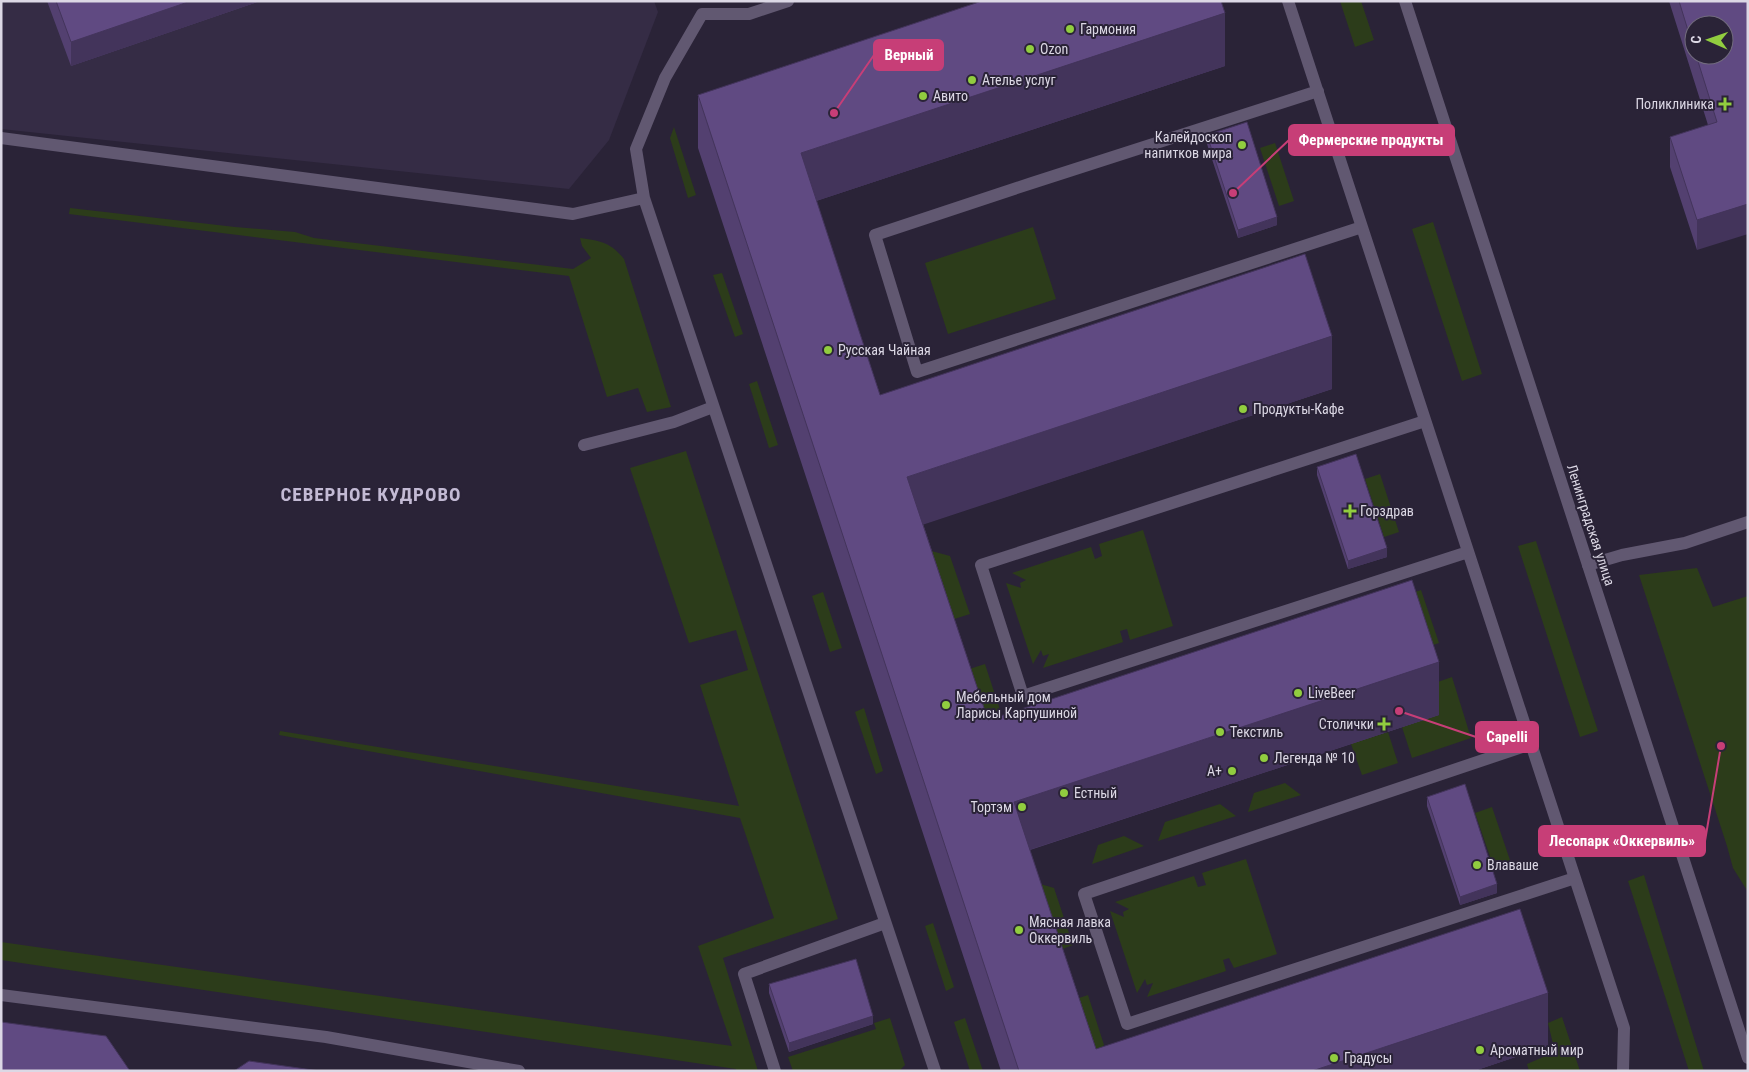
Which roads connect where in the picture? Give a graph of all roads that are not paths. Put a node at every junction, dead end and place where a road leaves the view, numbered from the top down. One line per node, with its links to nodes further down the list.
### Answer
1 (697, 1): 5 (street)
2 (788, 1): 5 (street)
3 (1288, 1): 6 (street)
4 (1404, 1): 15 (street, Ленинградская улица)
5 (702, 14): 8 (street)
6 (1318, 91): 9 (street); 9 (street)
7 (1, 138): 8 (street)
8 (644, 198): 10 (street)
9 (1362, 227): 11 (street)
10 (713, 408): 12 (street); 18 (street)
11 (1425, 421): 14 (street); 14 (street)
12 (584, 445)
13 (1748, 522): 15 (street)
14 (1468, 552): 16 (street)
15 (1588, 565): 20 (street, Ленинградская улица)
16 (1531, 744): 17 (street); 17 (street)
17 (1575, 878): 24 (street)
18 (885, 923): 22 (street); 23 (street)
19 (1, 995): 21 (street)
20 (1748, 1058)
21 (519, 1071)
22 (775, 1071)
23 (935, 1071)
24 (1623, 1071)

